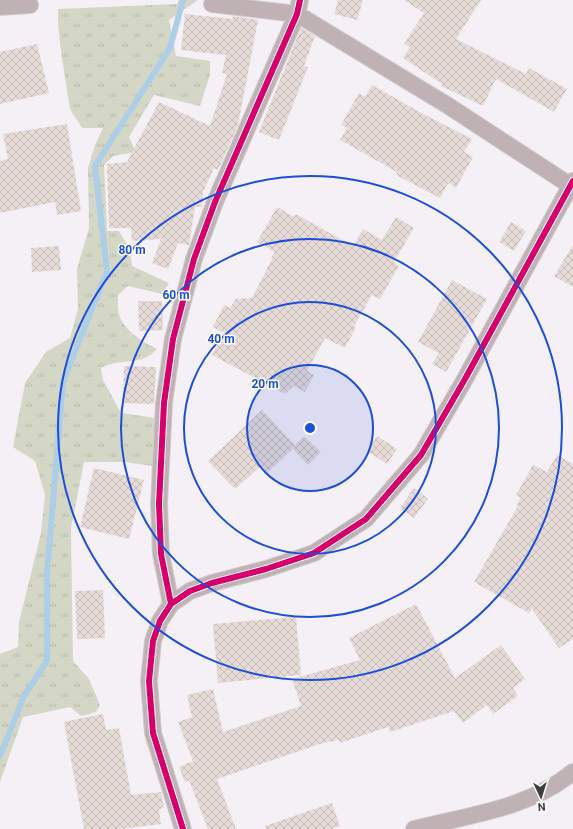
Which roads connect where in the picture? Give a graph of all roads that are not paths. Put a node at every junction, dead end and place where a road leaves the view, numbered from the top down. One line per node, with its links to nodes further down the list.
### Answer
1 (212, 4): 4 (street)
2 (30, 5): 3 (street)
3 (0, 7)
4 (298, 7): 5 (street); 6 (street)
5 (572, 183): 6 (street)
6 (171, 604): 9 (street)
7 (573, 772): 8 (street)
8 (443, 826): 10 (street)
9 (183, 829)
10 (414, 829)

